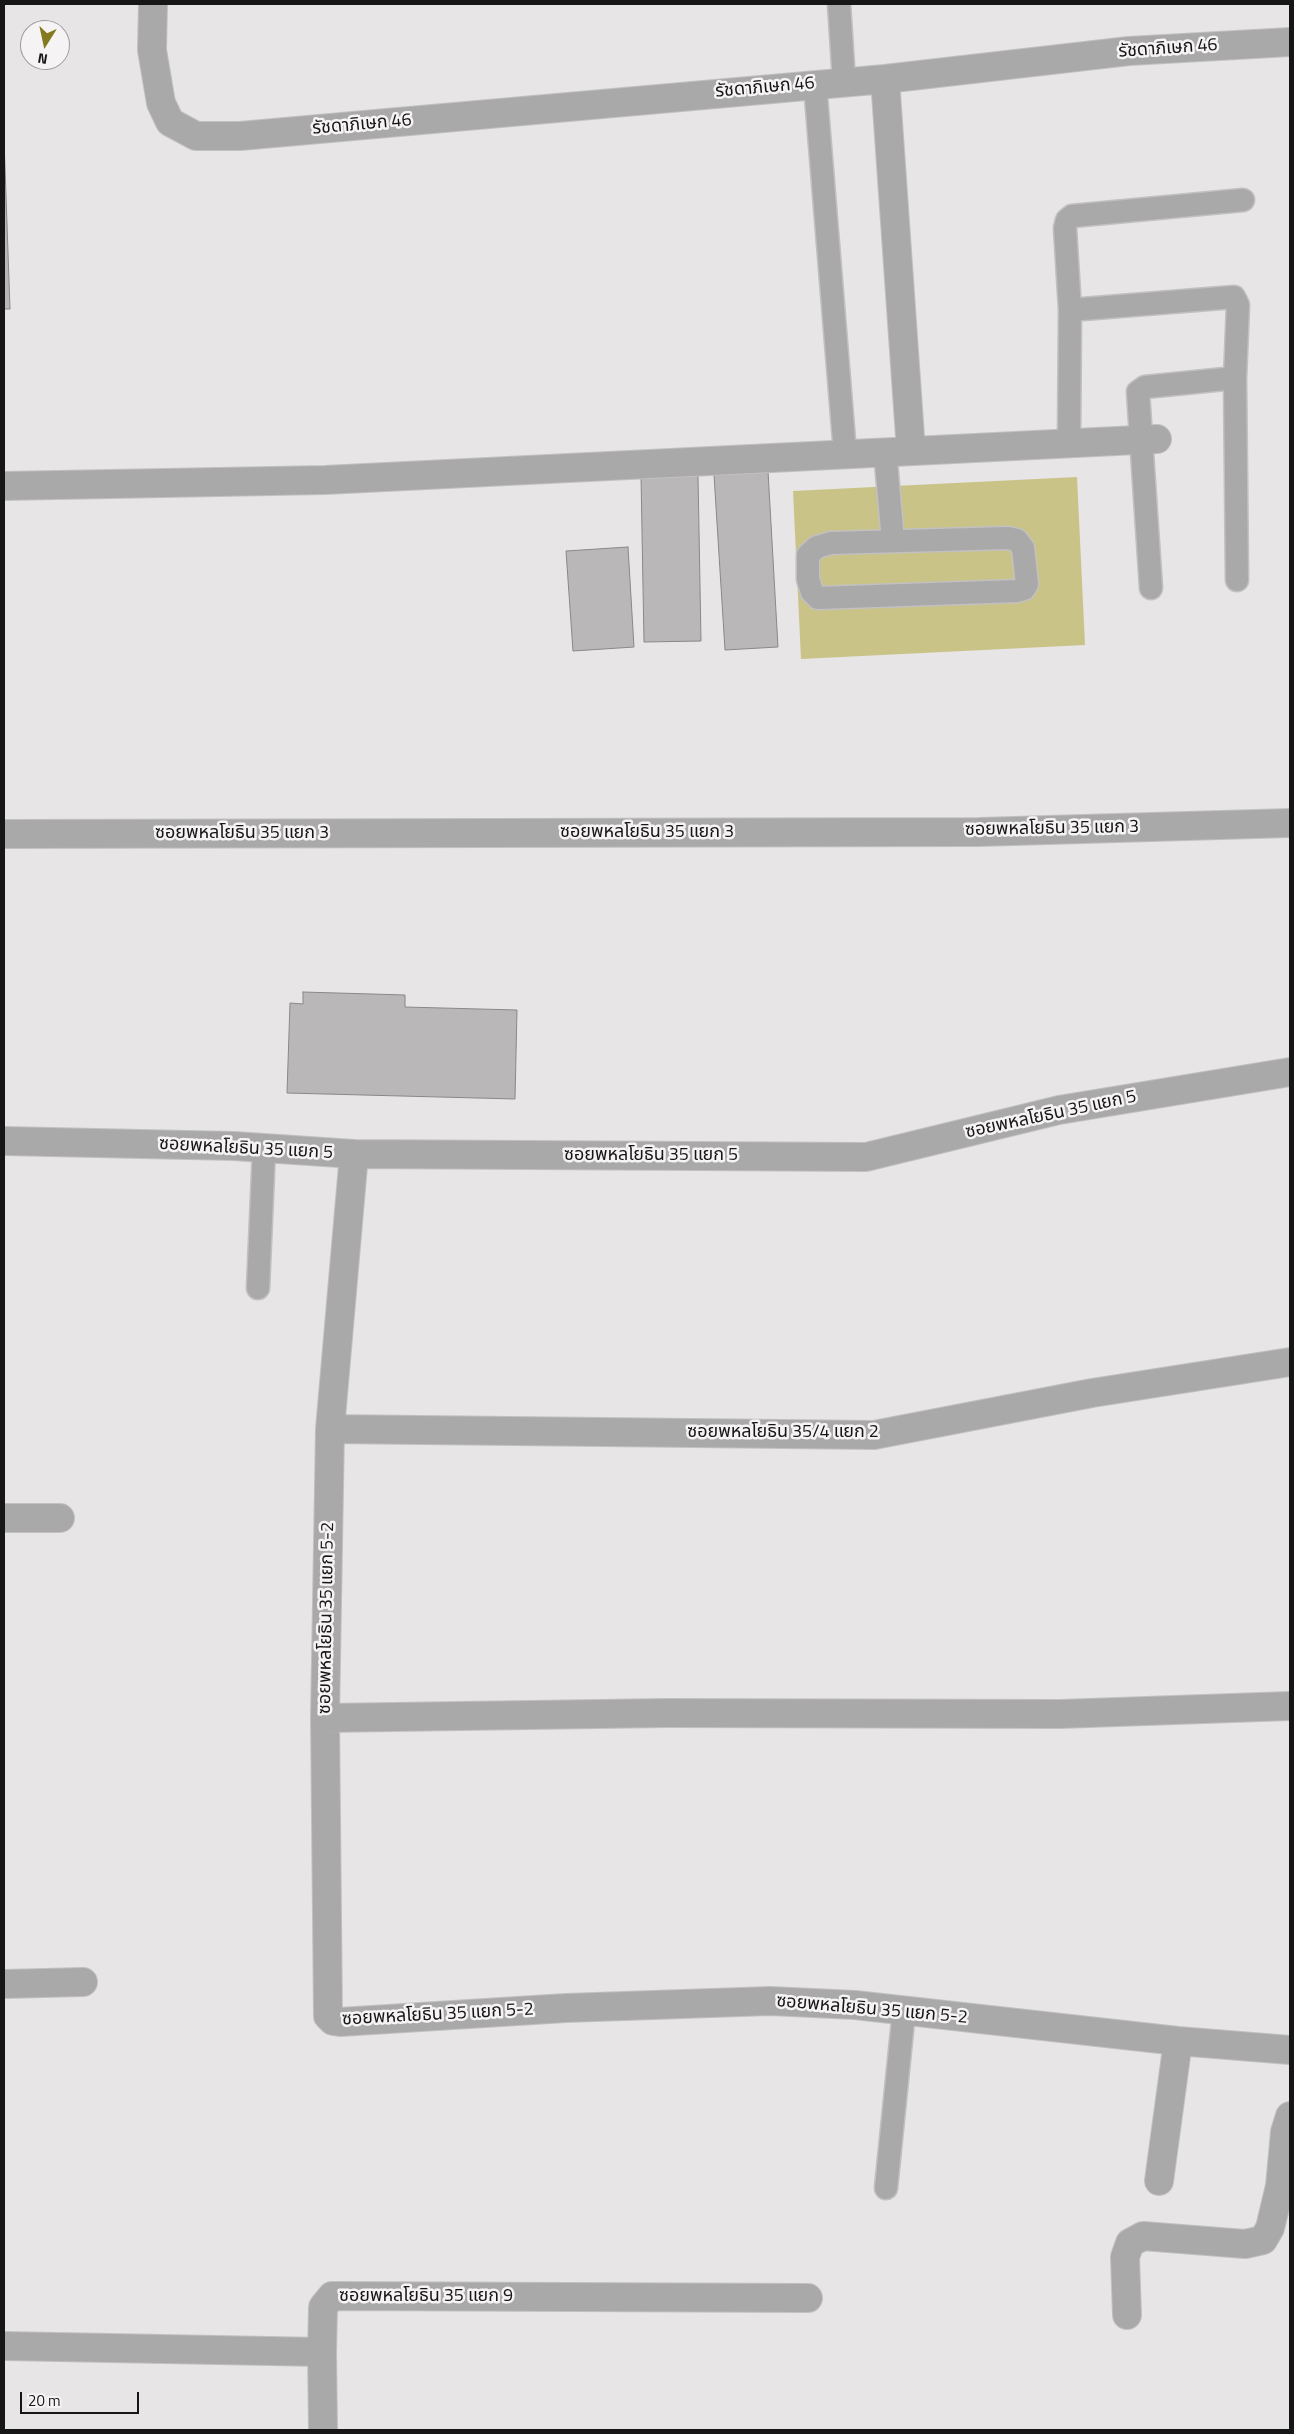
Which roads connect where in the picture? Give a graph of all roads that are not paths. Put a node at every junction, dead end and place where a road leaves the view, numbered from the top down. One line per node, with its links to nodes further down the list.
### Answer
1 (153, 4): 6 (street, รัชดาภิเษก 46)
2 (839, 4): 5 (lane)
3 (1290, 42): 4 (street, รัชดาภิเษก 46)
4 (885, 79): 5 (street, รัชดาภิเษก 46); 12 (street)
5 (844, 81): 6 (street, รัชดาภิเษก 46)
6 (815, 84): 14 (lane)
7 (1243, 200): 8 (lane)
8 (1070, 310): 9 (lane); 11 (lane)
9 (1235, 378): 10 (lane); 17 (lane)
10 (1150, 439): 11 (street); 18 (lane)
11 (1069, 443): 12 (street)
12 (911, 451): 13 (street)
13 (884, 452): 14 (street); 16 (lane)
14 (845, 453): 15 (street)
15 (4, 486)
16 (894, 541): 16 (lane)
17 (1237, 580)
18 (1151, 588)
19 (1290, 823): 20 (street, ซอยพหลโยธิน 35 แยก 3)
20 (4, 834)
21 (1290, 1072): 24 (street, ซอยพหลโยธิน 35 แยก 5)
22 (4, 1141): 23 (street, ซอยพหลโยธิน 35 แยก 5)
23 (264, 1149): 24 (street, ซอยพหลโยธิน 35 แยก 5); 25 (lane)
24 (354, 1154): 27 (street, ซอยพหลโยธิน 35 แยก 5-2)
25 (258, 1288)
26 (1290, 1362): 27 (street, ซอยพหลโยธิน 35/4 แยก 2)
27 (330, 1429): 31 (street, ซอยพหลโยธิน 35 แยก 5-2)
28 (4, 1518): 29 (street)
29 (60, 1518)
30 (1290, 1706): 31 (street)
31 (325, 1718): 34 (street, ซอยพหลโยธิน 35 แยก 5-2)
32 (83, 1982): 33 (street)
33 (4, 1984)
34 (904, 2011): 35 (street, ซอยพหลโยธิน 35 แยก 5-2); 39 (lane)
35 (1178, 2042): 36 (street, ซอยพหลโยธิน 35 แยก 5-2); 38 (street)
36 (1290, 2050)
37 (1290, 2116): 41 (street)
38 (1159, 2181)
39 (886, 2188)
40 (808, 2298): 43 (street, ซอยพหลโยธิน 35 แยก 9)
41 (1127, 2315)
42 (4, 2346): 43 (street)
43 (322, 2352): 44 (street)
44 (322, 2430)

